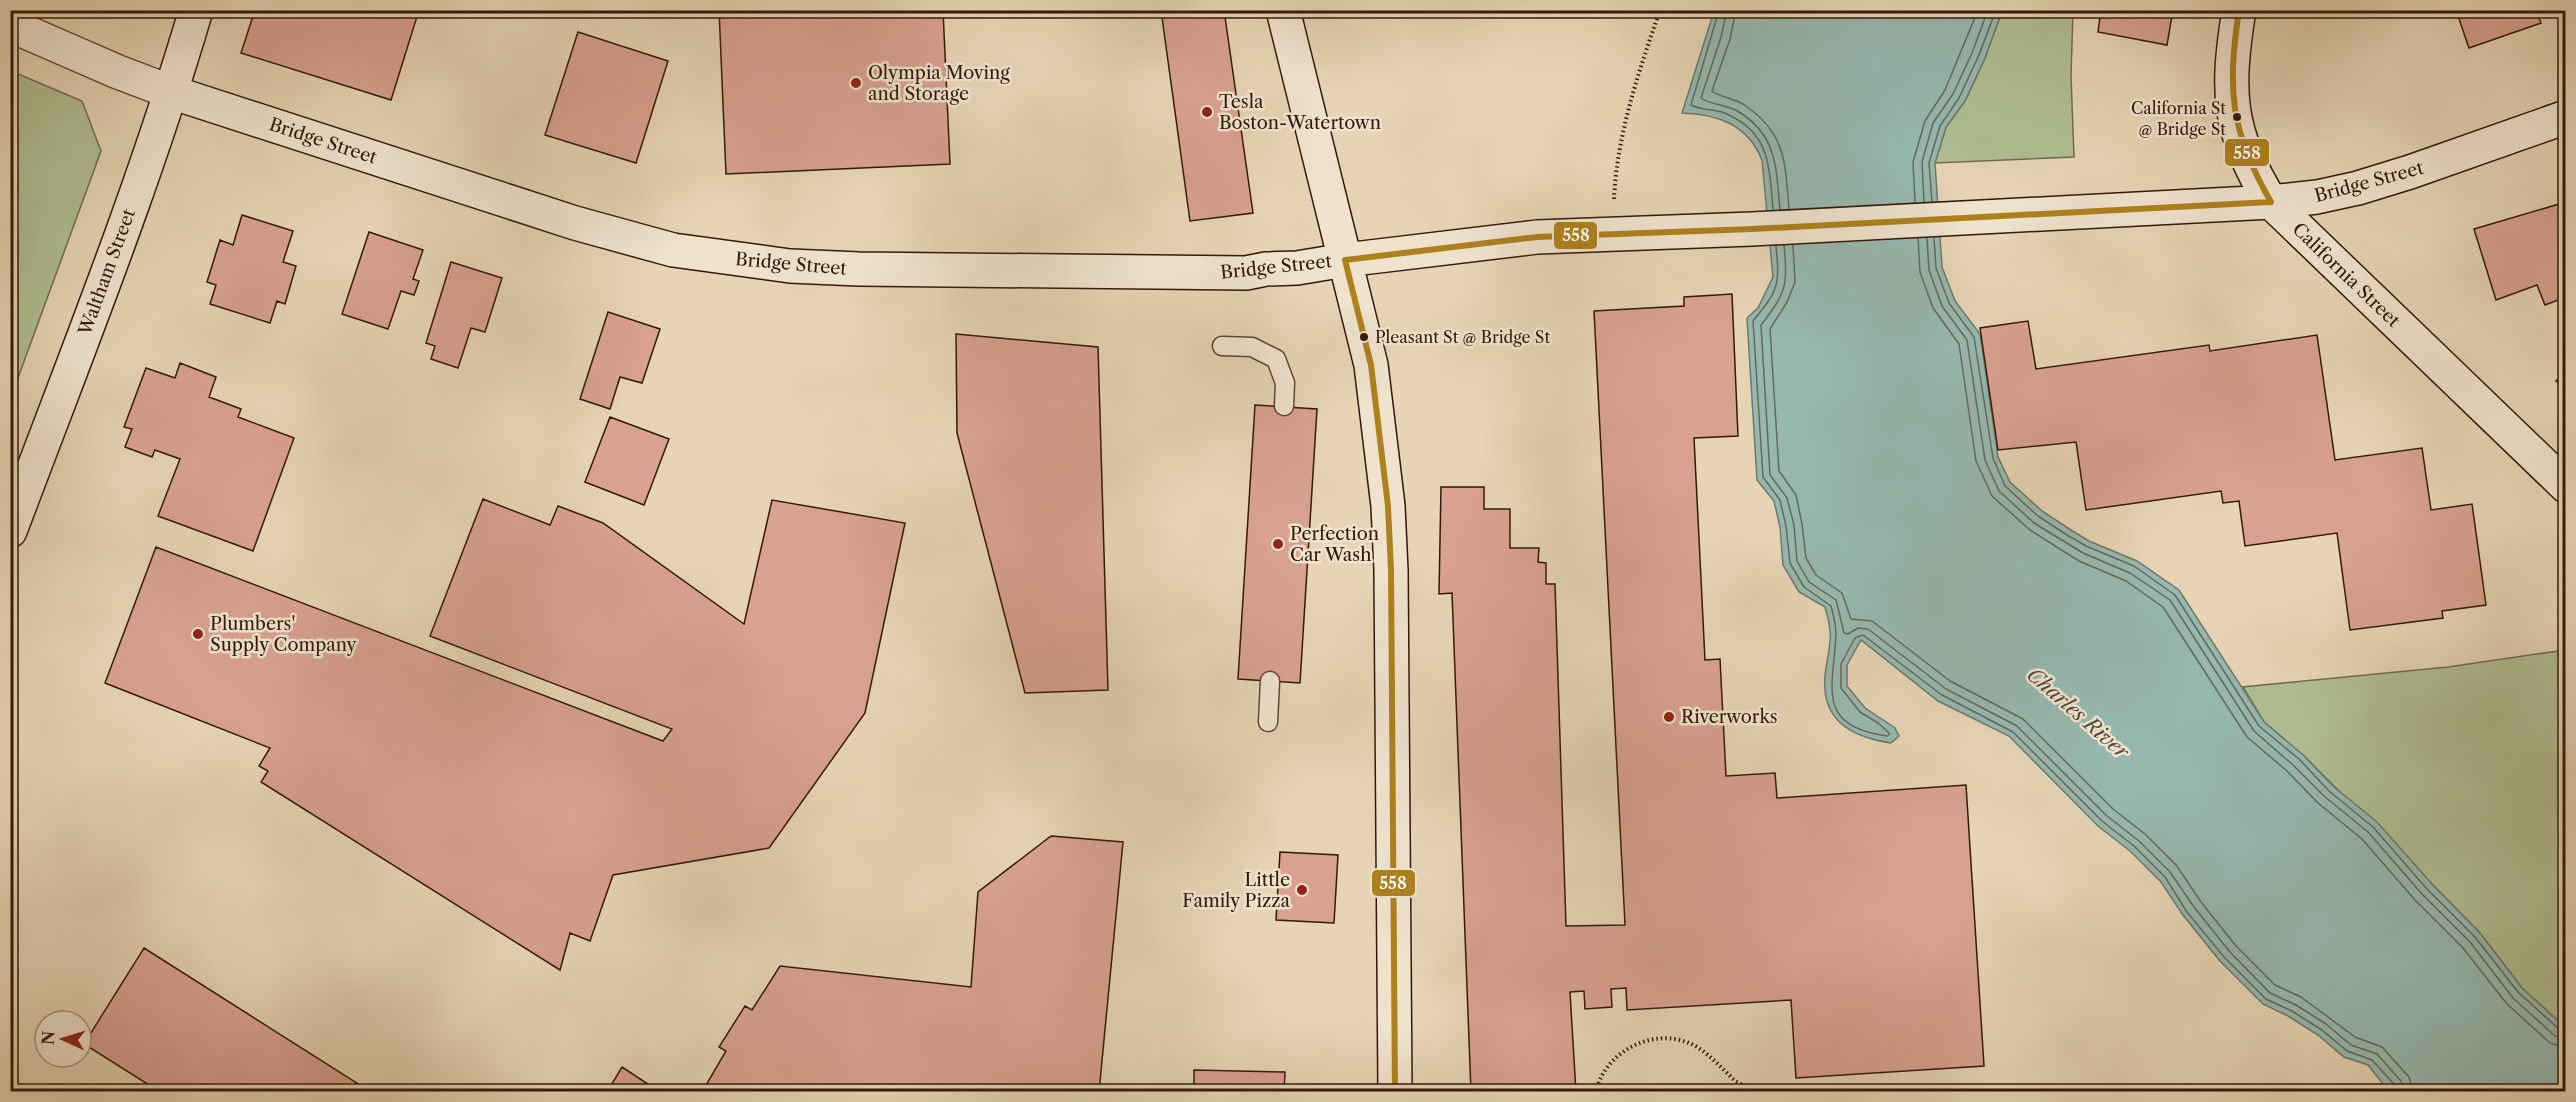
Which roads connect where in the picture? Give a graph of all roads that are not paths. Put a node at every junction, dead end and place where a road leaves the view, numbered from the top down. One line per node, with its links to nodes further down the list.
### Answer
1 (196, 10): 5 (street, Waltham Street)
2 (1283, 10): 8 (street)
3 (2239, 10): 7 (street, California Street)
4 (10, 26): 5 (street, Bridge Street)
5 (171, 92): 8 (street, Bridge Street); 12 (street, Waltham Street)
6 (2565, 117): 7 (street, Bridge Street)
7 (2271, 202): 8 (street, Bridge Street); 11 (street, California Street)
8 (1345, 260): 15 (street)
9 (1222, 346): 10 (lane)
10 (1284, 406)
11 (2565, 486)
12 (10, 531)
13 (1270, 681): 14 (lane)
14 (1268, 722)
15 (1395, 1092)

